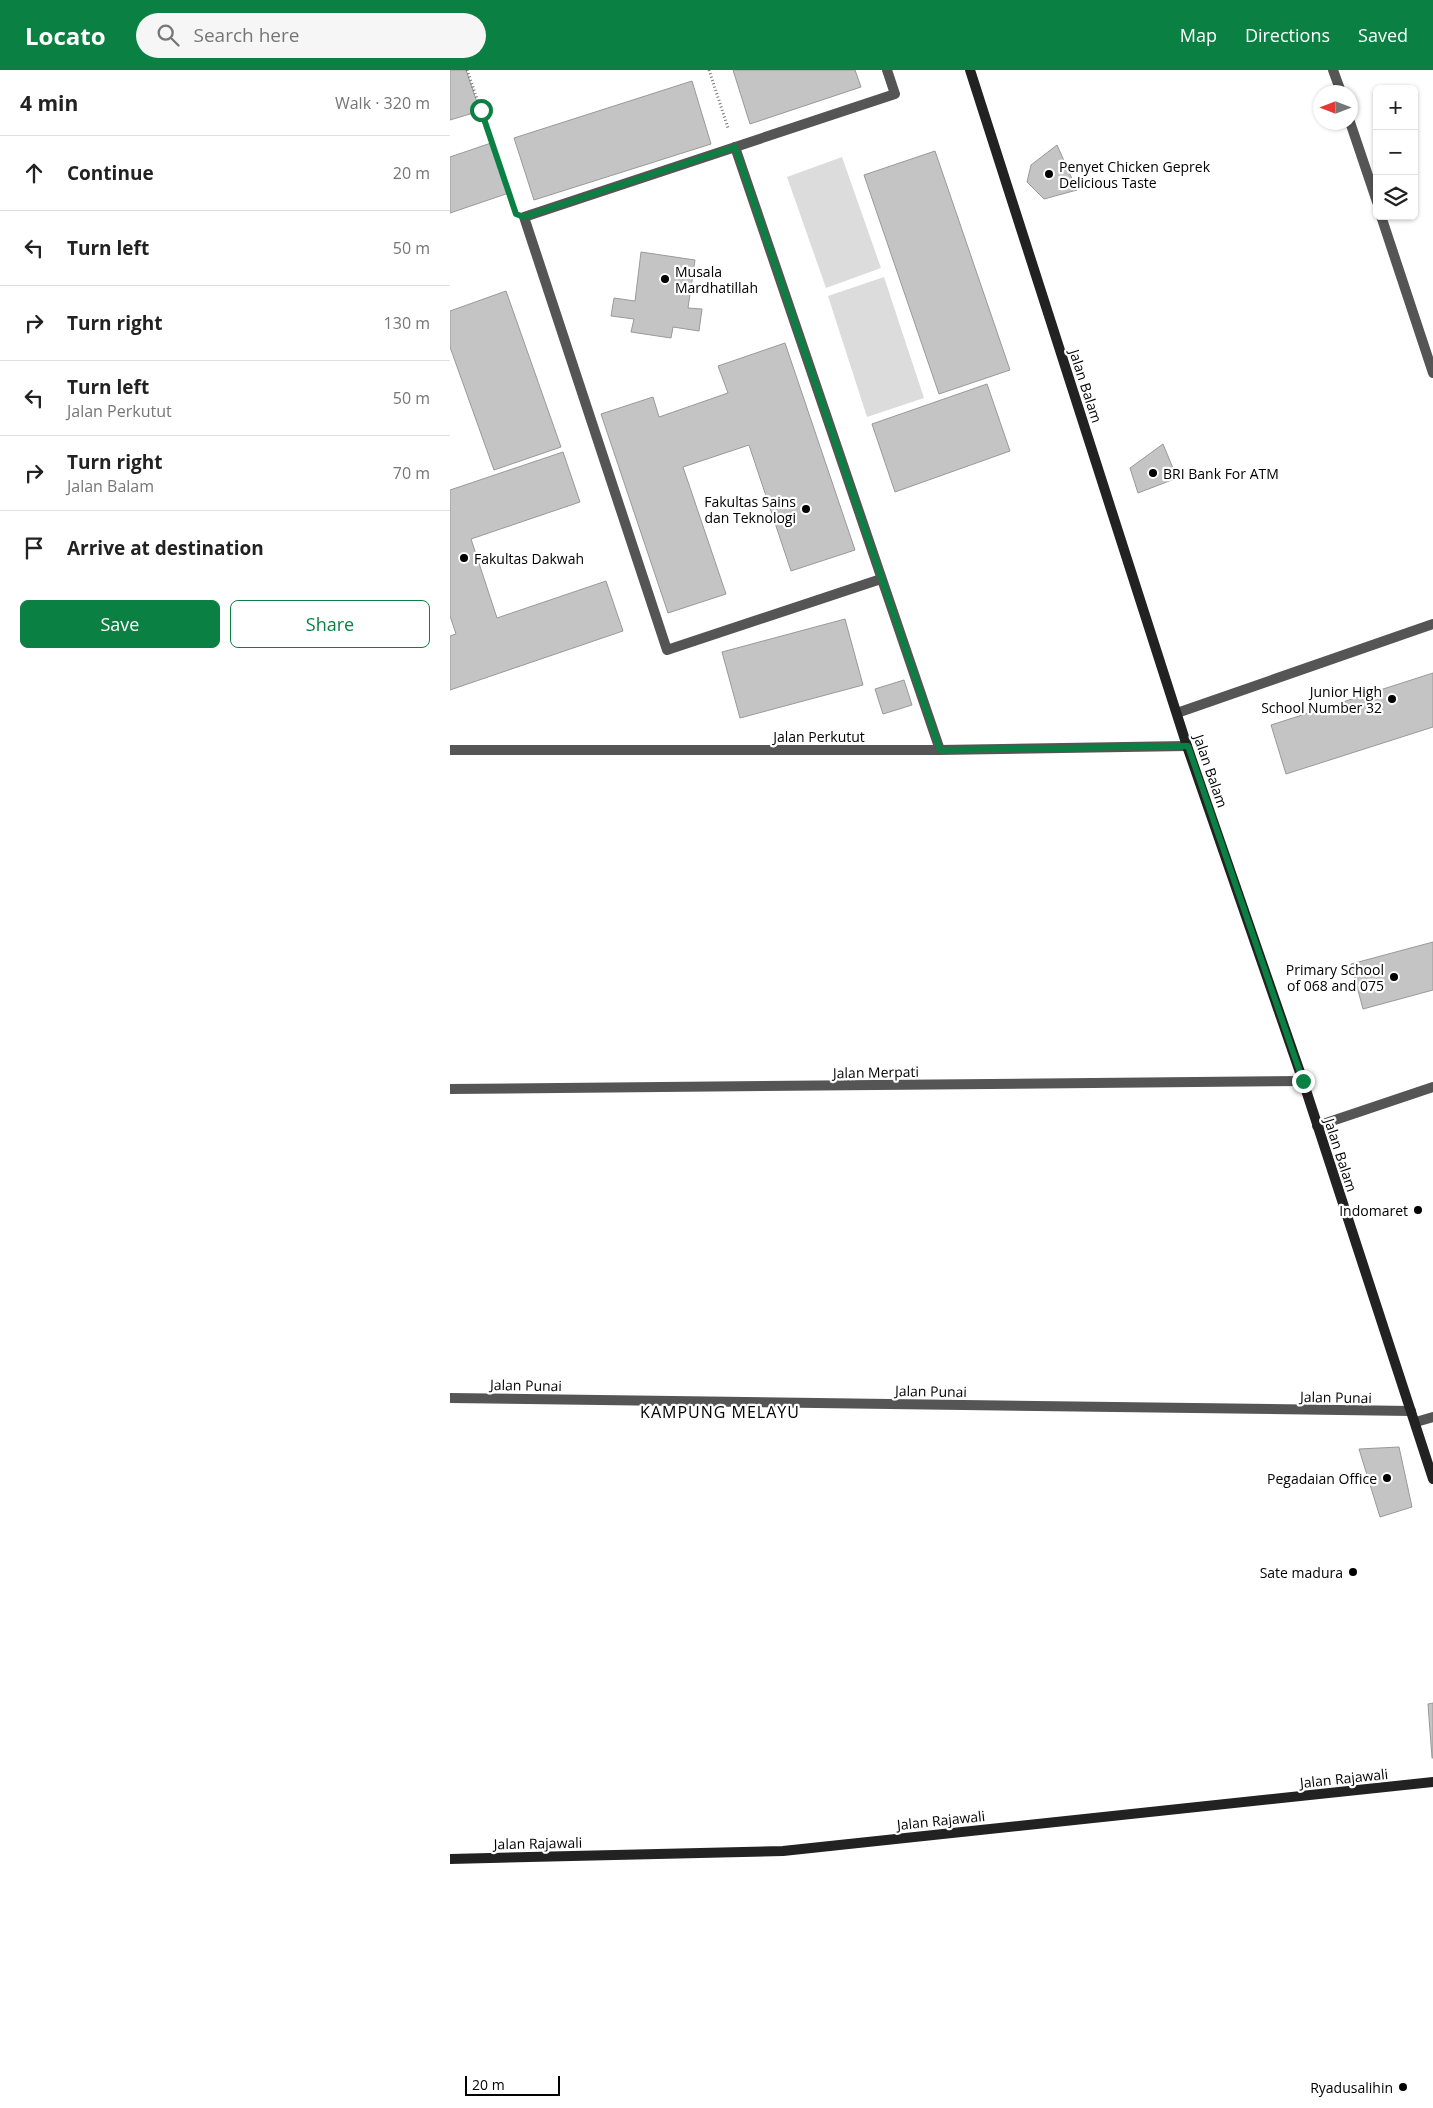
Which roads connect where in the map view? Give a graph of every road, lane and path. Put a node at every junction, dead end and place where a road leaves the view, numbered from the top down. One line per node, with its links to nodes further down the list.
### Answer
1 (467, 70): 10 (path)
2 (709, 70): 8 (path)
3 (887, 70): 8 (street)
4 (970, 70): 15 (main road, Jalan Balam)
5 (1333, 70): 6 (street)
6 (1338, 85)
7 (1353, 130): 9 (street)
8 (735, 147): 10 (street); 13 (street)
9 (1373, 190)
10 (524, 217): 13 (street)
11 (1382, 220): 12 (street)
12 (1433, 373)
13 (881, 579): 18 (street)
14 (1433, 624): 15 (street)
15 (1177, 713): 16 (main road, Jalan Balam)
16 (1188, 746): 18 (street, Jalan Perkutut); 19 (main road, Jalan Balam)
17 (450, 750): 18 (street, Jalan Perkutut)
18 (940, 750)
19 (1303, 1081): 21 (street, Jalan Merpati); 22 (main road, Jalan Balam)
20 (1433, 1087): 22 (street)
21 (450, 1089)
22 (1317, 1126): 24 (main road, Jalan Balam)
23 (450, 1398): 24 (street, Jalan Punai)
24 (1411, 1411): 26 (main road, Jalan Balam)
25 (1433, 1417): 26 (street)
26 (1416, 1422): 27 (main road, Jalan Balam)
27 (1433, 1479)
28 (1433, 1782): 29 (main road, Jalan Rajawali)
29 (450, 1859)

